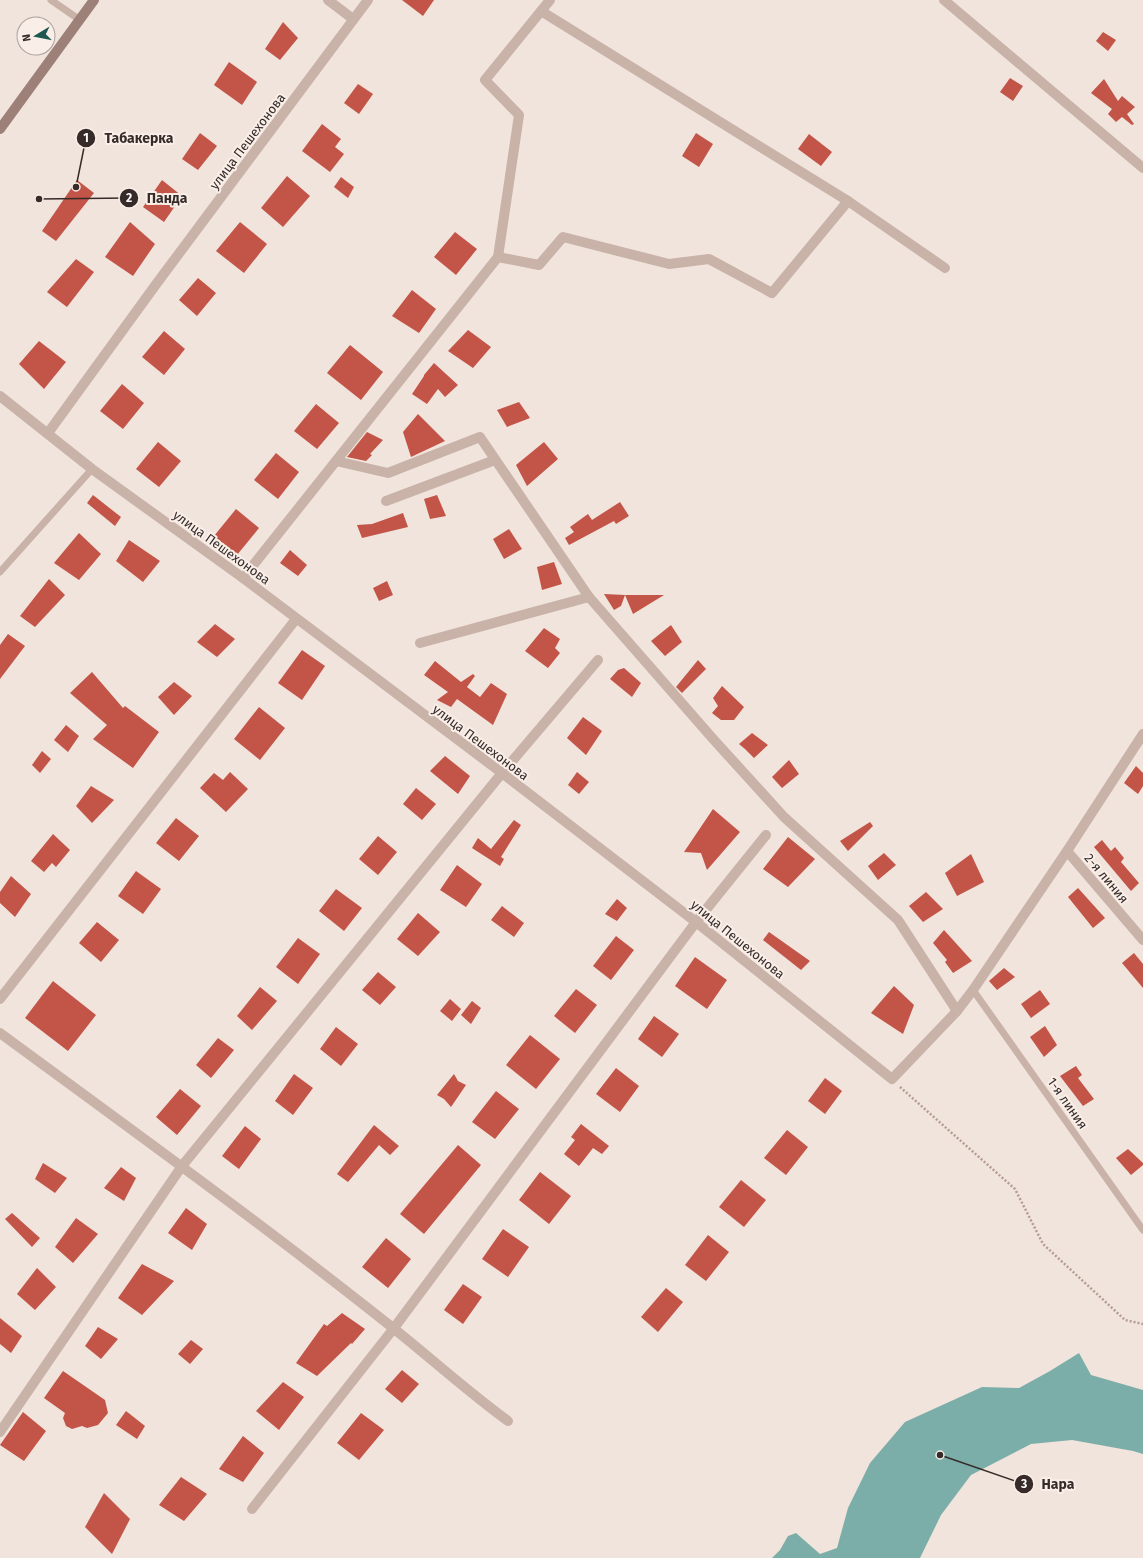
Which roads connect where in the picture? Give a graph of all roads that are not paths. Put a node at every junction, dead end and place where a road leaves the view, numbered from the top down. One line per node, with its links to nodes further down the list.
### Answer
1 (51, 0): 9 (lane)
2 (94, 0): 9 (main road)
3 (328, 0): 8 (street)
4 (368, 0): 8 (street, улица Пешехонова)
5 (550, 0): 7 (street)
6 (944, 0): 11 (street)
7 (541, 11): 12 (street); 13 (street)
8 (353, 19): 16 (street, улица Пешехонова)
9 (80, 20): 10 (main road)
10 (0, 129)
11 (1143, 168)
12 (848, 201): 13 (street); 14 (street)
13 (498, 257): 18 (street)
14 (945, 268)
15 (0, 396): 16 (street, улица Пешехонова)
16 (48, 433): 19 (street, улица Пешехонова)
17 (495, 460): 18 (street); 20 (street); 23 (street)
18 (336, 461): 22 (street)
19 (92, 469): 21 (lane); 22 (street, улица Пешехонова)
20 (386, 501)
21 (0, 572)
22 (243, 578): 24 (street, улица Пешехонова)
23 (589, 597): 25 (street); 35 (street)
24 (296, 619): 28 (street, улица Пешехонова); 34 (street)
25 (420, 643)
26 (598, 660): 28 (street)
27 (1143, 734): 30 (street)
28 (502, 773): 31 (street, улица Пешехонова); 37 (street)
29 (766, 835): 31 (street)
30 (1067, 851): 32 (street, 2-я линия); 33 (street)
31 (696, 922): 35 (street, улица Пешехонова); 39 (street)
32 (1143, 940)
33 (973, 990): 35 (street); 38 (lane, 1-я линия)
34 (0, 999)
35 (957, 1011)
36 (0, 1033): 37 (street)
37 (182, 1166): 39 (street); 41 (street)
38 (1143, 1230)
39 (394, 1328): 40 (street); 42 (street)
40 (508, 1421)
41 (0, 1432)
42 (252, 1510)

